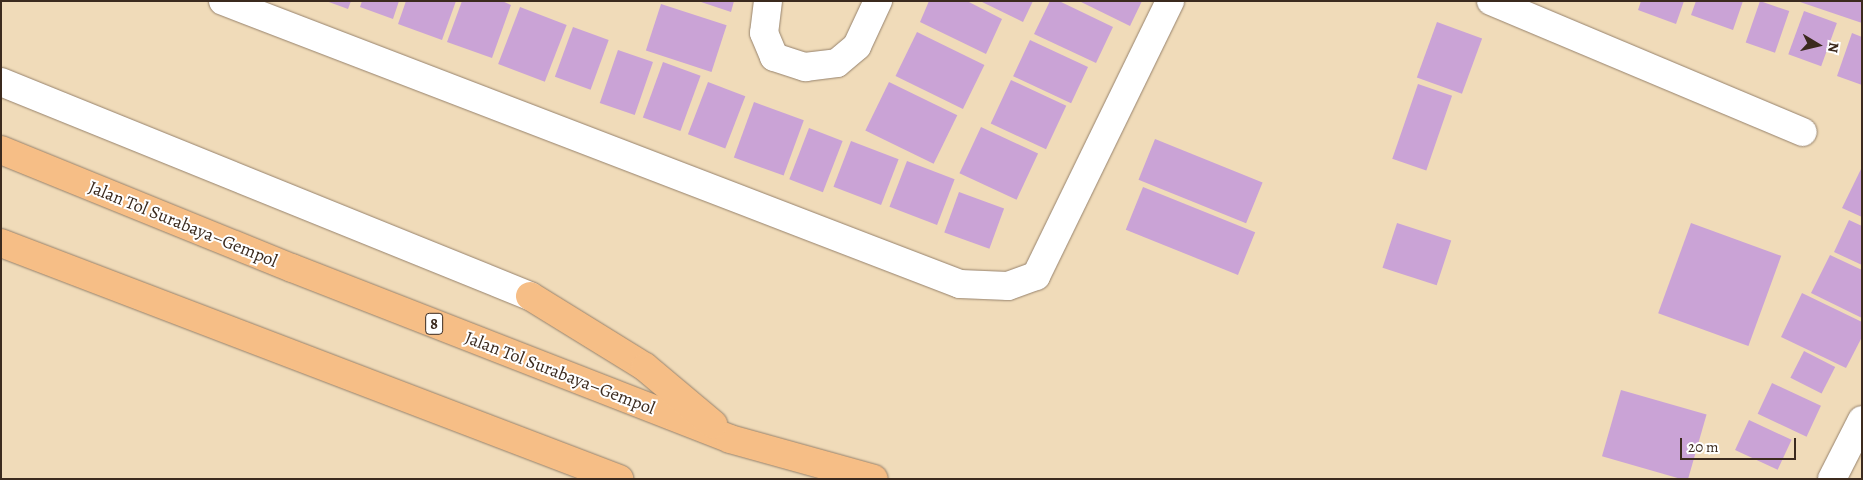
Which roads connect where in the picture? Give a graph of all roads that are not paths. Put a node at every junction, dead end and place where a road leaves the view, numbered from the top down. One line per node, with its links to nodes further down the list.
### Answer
1 (223, 1): 4 (street)
2 (768, 1): 3 (street)
3 (878, 1)
4 (1170, 1)
5 (1491, 1): 7 (street)
6 (1, 82): 10 (street)
7 (1803, 132)
8 (1, 150): 12 (highway, Jalan Tol Surabaya–Gempol / 8)
9 (1, 243): 13 (highway)
10 (530, 296): 12 (highway)
11 (1862, 420): 15 (street)
12 (730, 439): 14 (highway, Jalan Tol Surabaya–Gempol / 8)
13 (619, 479)
14 (874, 479)
15 (1832, 479)

